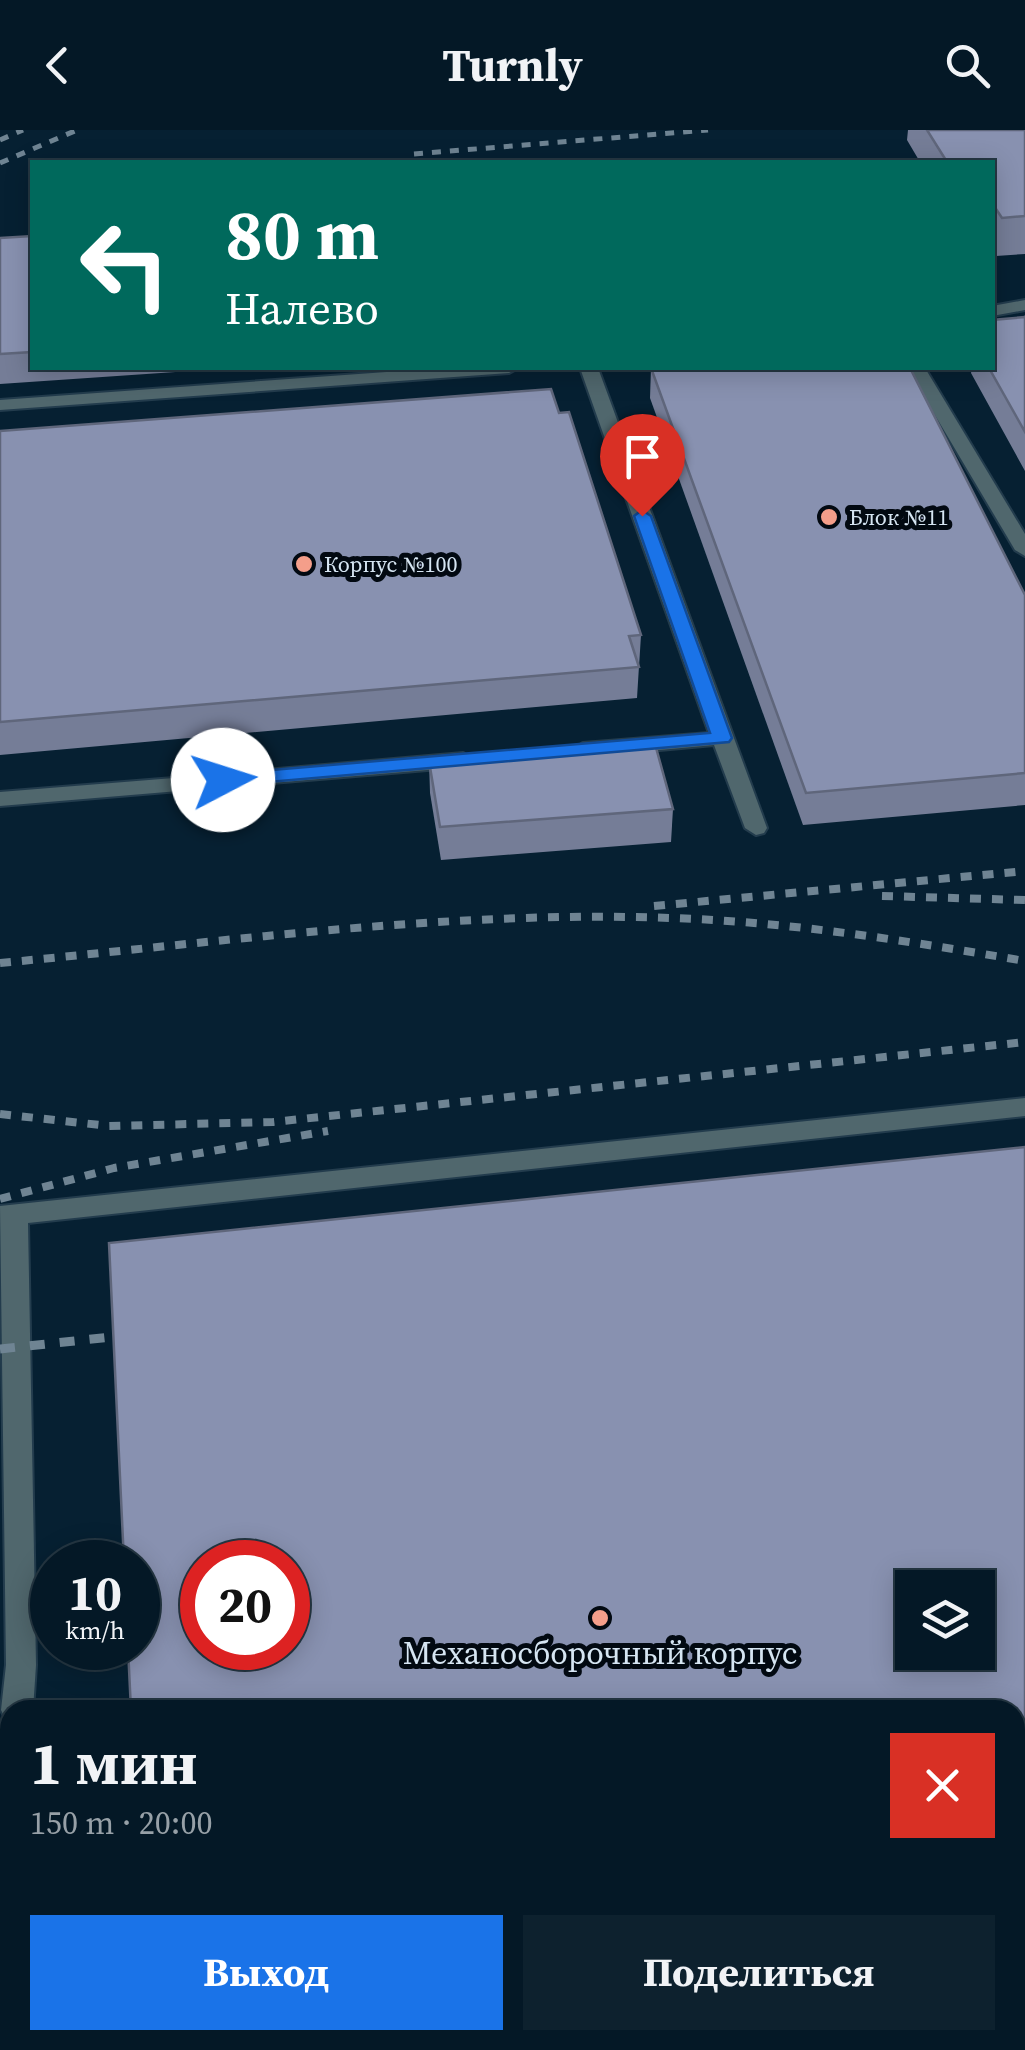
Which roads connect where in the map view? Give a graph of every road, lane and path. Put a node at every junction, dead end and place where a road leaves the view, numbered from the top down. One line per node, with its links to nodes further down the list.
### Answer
1 (1025, 305): 2 (lane)
2 (995, 310)
3 (481, 370): 6 (lane)
4 (591, 370): 8 (lane)
5 (917, 370): 7 (lane)
6 (0, 405)
7 (1025, 550)
8 (722, 738): 10 (lane); 14 (lane)
9 (215, 744): 12 (lane)
10 (568, 751)
11 (492, 757): 12 (lane)
12 (223, 780): 13 (lane)
13 (0, 799)
14 (756, 828)
15 (1025, 1107): 16 (lane)
16 (8, 1216): 17 (lane)
17 (17, 1700)

